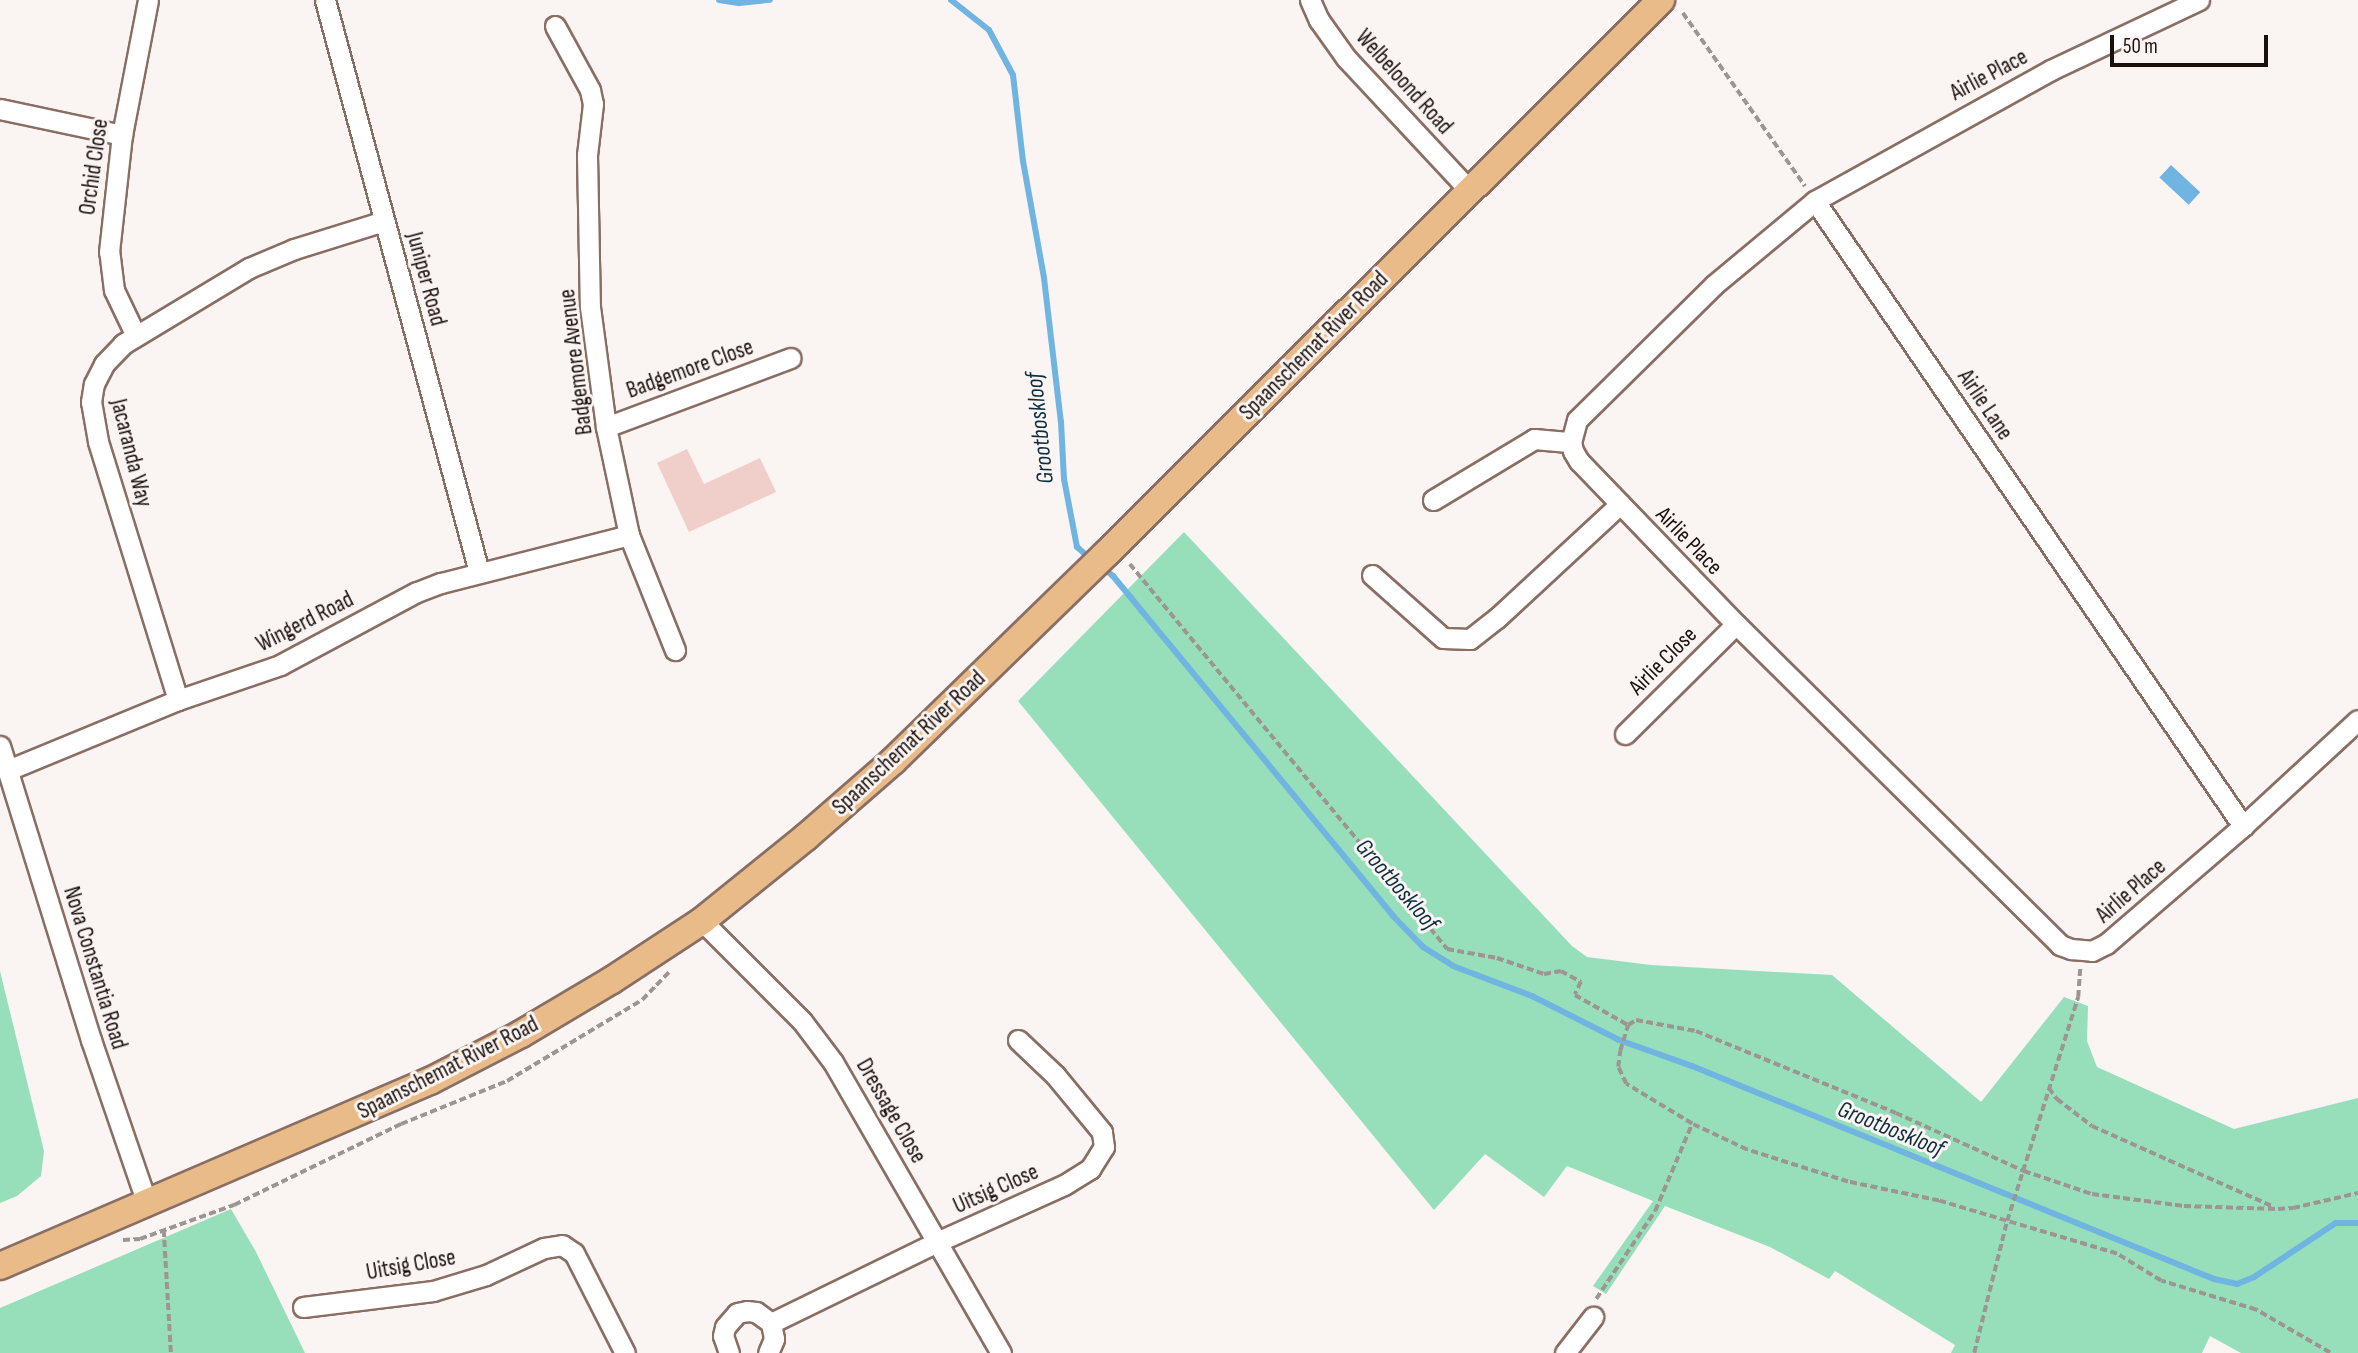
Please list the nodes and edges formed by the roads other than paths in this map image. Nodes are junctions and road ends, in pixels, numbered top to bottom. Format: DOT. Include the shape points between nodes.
graph roads {
  1 [pos="148,0"];
  2 [pos="325,0"];
  3 [pos="1310,0"];
  4 [pos="2199,0"];
  5 [pos="1672,7"];
  6 [pos="555,26"];
  7 [pos="0,109"];
  8 [pos="122,135"];
  9 [pos="1470,191"];
  10 [pos="1815,201"];
  11 [pos="384,221"];
  12 [pos="136,336"];
  13 [pos="791,358"];
  14 [pos="606,427"];
  15 [pos="1572,442"];
  16 [pos="1433,500"];
  17 [pos="1620,504"];
  18 [pos="629,535"];
  19 [pos="479,572"];
  20 [pos="1373,575"];
  21 [pos="1736,624"];
  22 [pos="676,650"];
  23 [pos="178,700"];
  24 [pos="2358,720"];
  25 [pos="1625,734"];
  26 [pos="0,746"];
  27 [pos="8,769"];
  28 [pos="2243,826"];
  29 [pos="702,921"];
  30 [pos="1017,1040"];
  31 [pos="147,1204"];
  32 [pos="937,1242"];
  33 [pos="0,1266"];
  34 [pos="303,1307"];
  35 [pos="1593,1317"];
  36 [pos="771,1324"];
  37 [pos="625,1353"];
  38 [pos="729,1353"];
  39 [pos="768,1353"];
  40 [pos="1002,1353"];
  41 [pos="1566,1353"];
  1 -- 8 [label="street, Orchid Close"];
  2 -- 11 [label="street, Juniper Road"];
  3 -- 9 [label="street, Welbeloond Road" via="1346,58"];
  4 -- 10 [label="street, Airlie Place" via="2051,70"];
  5 -- 9 [label="main road, Spaanschemat River Road"];
  6 -- 14 [label="street, Badgemore Avenue" via="593,104 587,155 590,307"];
  7 -- 8 [label="street"];
  8 -- 12 [label="street, Orchid Close" via="110,272 118,304"];
  9 -- 29 [label="main road, Spaanschemat River Road" via="1116,556 1086,573 893,761"];
  10 -- 15 [label="street, Airlie Place" via="1714,285 1627,370 1577,420"];
  10 -- 28 [label="street, Airlie Lane"];
  11 -- 12 [label="street, Jacaranda Way" via="270,259"];
  11 -- 19 [label="street, Juniper Road"];
  12 -- 23 [label="street, Jacaranda Way" via="117,350 99,374 91,392 92,413"];
  13 -- 14 [label="street, Badgemore Close"];
  14 -- 18 [label="street, Badgemore Avenue"];
  15 -- 16 [label="street" via="1534,439"];
  15 -- 17 [label="street, Airlie Place" via="1579,461"];
  17 -- 20 [label="street" via="1470,639 1443,638"];
  17 -- 21 [label="street, Airlie Place"];
  18 -- 19 [label="street, Wingerd Road"];
  18 -- 22 [label="street, Badgemore Avenue"];
  19 -- 23 [label="street, Wingerd Road" via="417,592 280,665"];
  21 -- 25 [label="street, Airlie Close"];
  21 -- 28 [label="street, Airlie Place" via="2060,945 2081,952 2106,944"];
  23 -- 27 [label="street, Wingerd Road"];
  24 -- 28 [label="street, Airlie Place"];
  26 -- 27 [label="street, Nova Constantia Road"];
  27 -- 31 [label="street, Nova Constantia Road"];
  29 -- 31 [label="main road, Spaanschemat River Road" via="521,1034 441,1075"];
  29 -- 32 [label="street, Dressage Close" via="817,1039 850,1087"];
  30 -- 32 [label="street, Uitsig Close" via="1098,1126 1104,1147 1090,1168 1063,1185"];
  31 -- 33 [label="main road, Spaanschemat River Road"];
  32 -- 36 [label="street, Uitsig Close"];
  32 -- 40 [label="street, Dressage Close"];
  34 -- 37 [label="street, Uitsig Close" via="444,1288 562,1245 574,1253"];
  35 -- 41 [label="street"];
  36 -- 38 [label="street" via="756,1312 737,1313 723,1336"];
  36 -- 39 [label="street" via="774,1339"];
}
